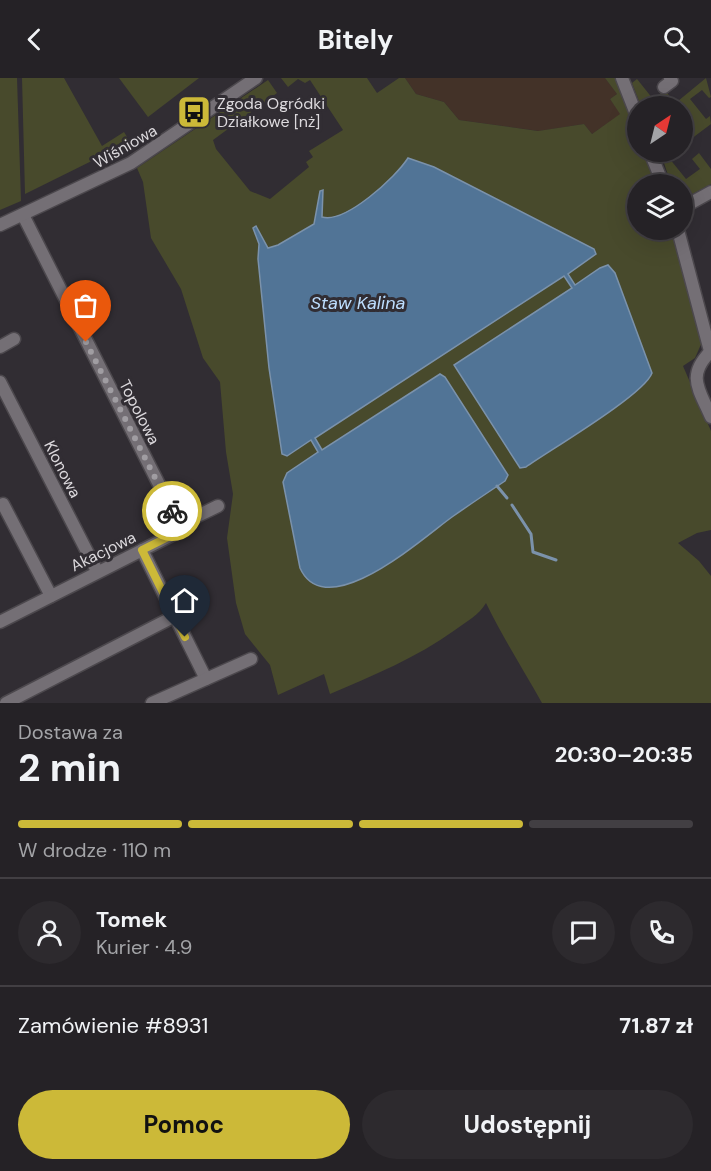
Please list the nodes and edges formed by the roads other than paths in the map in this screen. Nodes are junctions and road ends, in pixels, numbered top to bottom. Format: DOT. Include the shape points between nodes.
graph roads {
  1 [pos="256,78"];
  2 [pos="622,78"];
  3 [pos="629,96"];
  4 [pos="711,192"];
  5 [pos="693,202"];
  6 [pos="23,214"];
  7 [pos="0,225"];
  8 [pos="681,240"];
  9 [pos="14,339"];
  10 [pos="0,347"];
  11 [pos="711,351"];
  12 [pos="0,382"];
  13 [pos="711,417"];
  14 [pos="3,504"];
  15 [pos="218,506"];
  16 [pos="181,528"];
  17 [pos="142,550"];
  18 [pos="97,571"];
  19 [pos="51,596"];
  20 [pos="175,616"];
  21 [pos="0,622"];
  22 [pos="251,659"];
  23 [pos="206,679"];
  24 [pos="6,703"];
  25 [pos="152,703"];
  1 -- 6 [label="street, Wiśniowa" via="131,163"];
  2 -- 3 [label="street"];
  4 -- 5 [label="street"];
  6 -- 7 [label="street, Wiśniowa"];
  6 -- 16 [label="street, Topolowa"];
  8 -- 11 [label="street"];
  9 -- 10 [label="street"];
  11 -- 13 [label="street" via="696,368 695,378"];
  12 -- 18 [label="street, Klonowa"];
  14 -- 19 [label="street"];
  15 -- 16 [label="street, Akacjowa"];
  16 -- 17 [label="street, Akacjowa"];
  17 -- 18 [label="street, Akacjowa"];
  17 -- 20 [label="street"];
  18 -- 19 [label="street, Akacjowa"];
  19 -- 21 [label="street, Akacjowa"];
  20 -- 23 [label="street"];
  20 -- 24 [label="street"];
  22 -- 23 [label="street"];
  23 -- 25 [label="street"];
}
